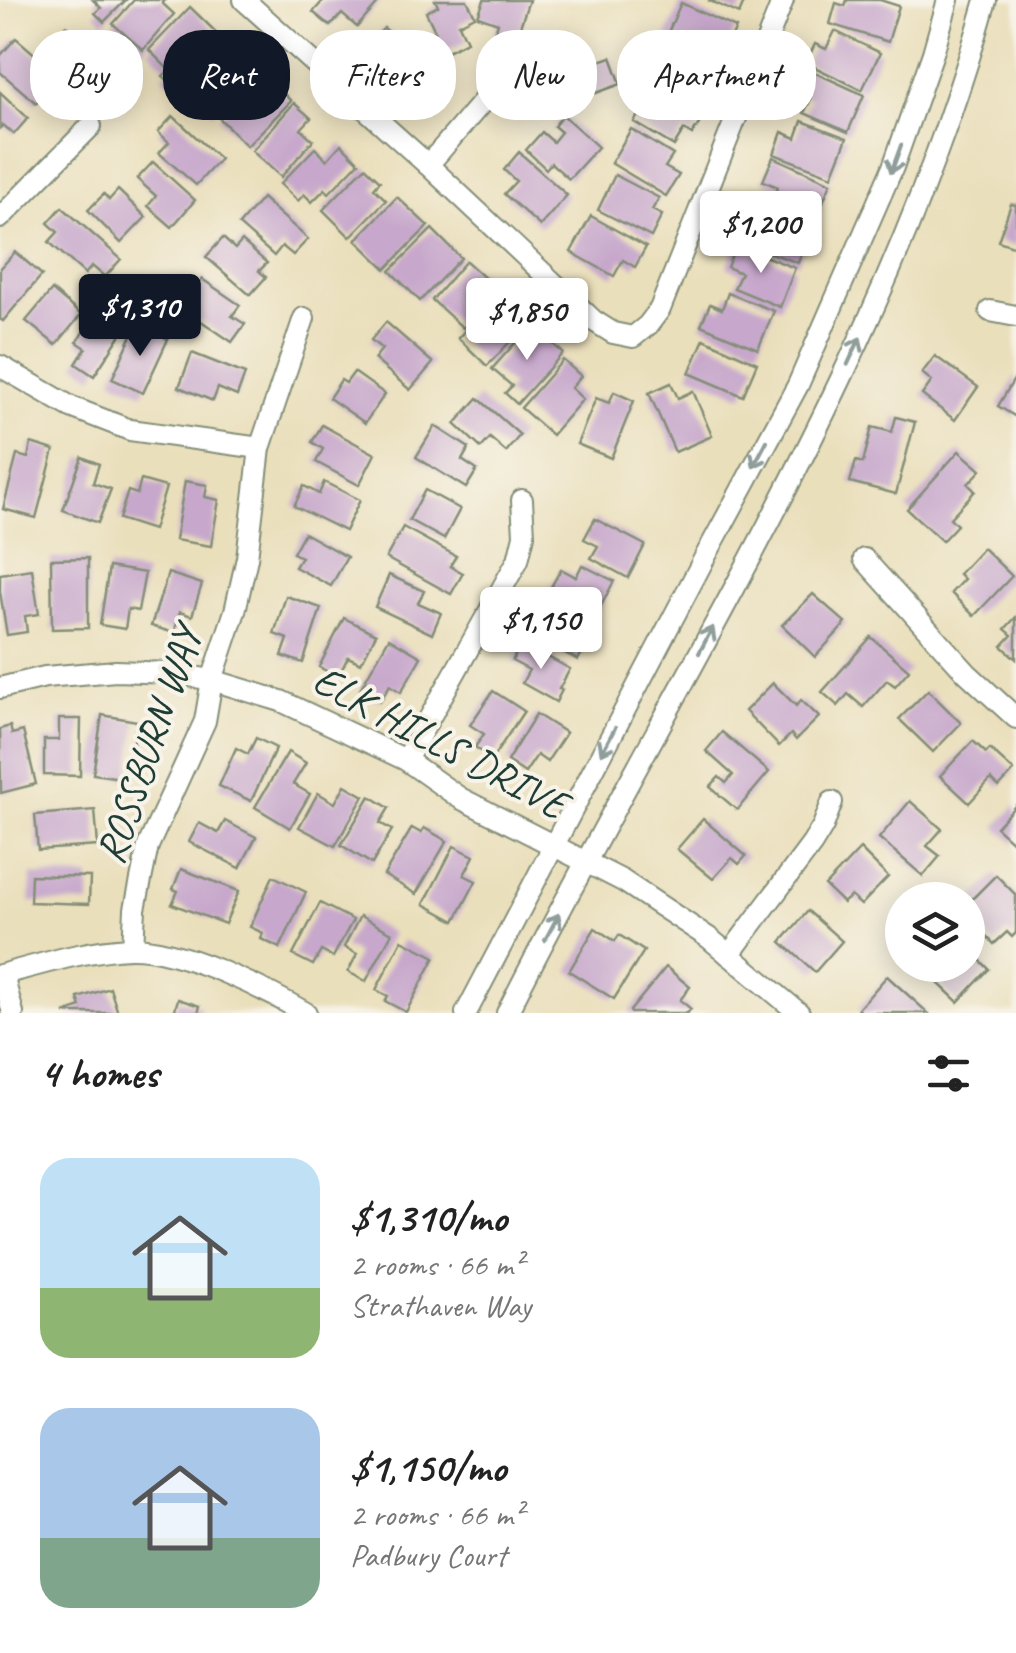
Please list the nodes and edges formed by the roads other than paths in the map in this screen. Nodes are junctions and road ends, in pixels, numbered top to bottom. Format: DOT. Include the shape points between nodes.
graph roads {
  1 [pos="244,0"];
  2 [pos="782,0"];
  3 [pos="948,0"];
  4 [pos="986,0"];
  5 [pos="476,109"];
  6 [pos="91,126"];
  7 [pos="428,165"];
  8 [pos="0,218"];
  9 [pos="990,311"];
  10 [pos="1016,316"];
  11 [pos="304,318"];
  12 [pos="0,366"];
  13 [pos="260,448"];
  14 [pos="522,500"];
  15 [pos="864,560"];
  16 [pos="212,680"];
  17 [pos="0,688"];
  18 [pos="1016,718"];
  19 [pos="406,760"];
  20 [pos="832,802"];
  21 [pos="554,844"];
  22 [pos="588,861"];
  23 [pos="133,948"];
  24 [pos="730,955"];
  25 [pos="1,975"];
  26 [pos="13,1013"];
  27 [pos="306,1013"];
  28 [pos="466,1013"];
  29 [pos="506,1013"];
  30 [pos="798,1013"];
  1 -- 7 [label="street"];
  2 -- 7 [label="street" via="660,309 633,336 594,321"];
  3 -- 21 [label="street, one-way" via="893,168 798,384"];
  22 -- 4 [label="street, one-way" via="769,522 892,268"];
  5 -- 7 [label="street"];
  6 -- 8 [label="street"];
  9 -- 10 [label="street"];
  11 -- 13 [label="street, ROSSBURN WAY"];
  12 -- 13 [label="street" via="71,408 130,430"];
  13 -- 16 [label="street, ROSSBURN WAY" via="247,558"];
  14 -- 19 [label="street" via="518,560"];
  15 -- 18 [label="street"];
  16 -- 17 [label="street, ELK HILLS DRIVE" via="116,671"];
  16 -- 19 [label="street, ELK HILLS DRIVE" via="281,700"];
  16 -- 23 [label="street, ROSSBURN WAY" via="204,721 148,846"];
  19 -- 21 [label="street, ELK HILLS DRIVE" via="460,798"];
  20 -- 24 [label="street" via="812,844"];
  21 -- 22 [label="street, ELK HILLS DRIVE"];
  21 -- 28 [label="street"];
  22 -- 24 [label="street, ELK HILLS DRIVE"];
  29 -- 22 [label="street, one-way"];
  23 -- 25 [label="street"];
  23 -- 27 [label="street" via="213,968"];
  24 -- 30 [label="street, ELK HILLS DRIVE"];
  25 -- 26 [label="street"];
}
